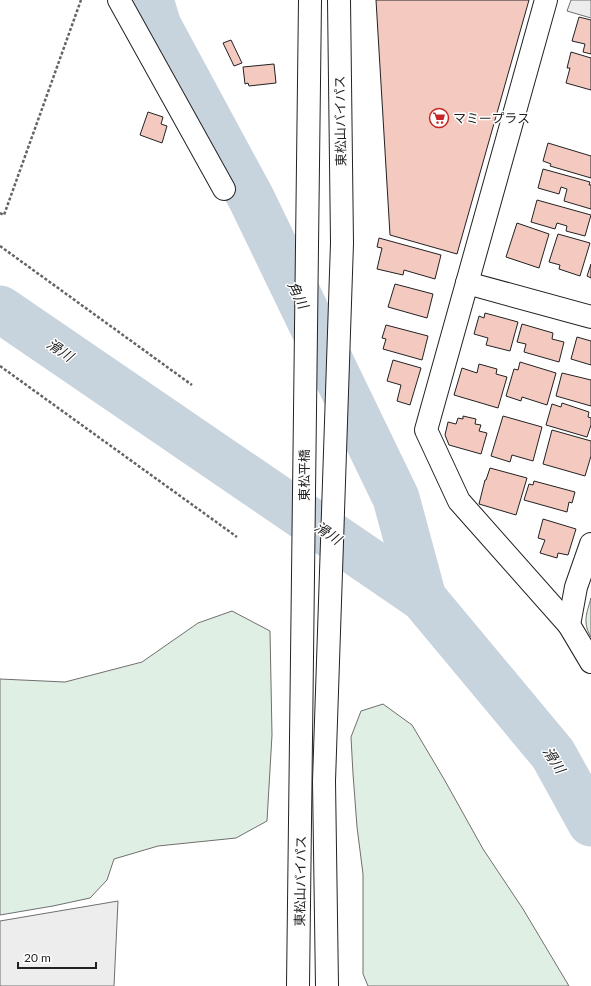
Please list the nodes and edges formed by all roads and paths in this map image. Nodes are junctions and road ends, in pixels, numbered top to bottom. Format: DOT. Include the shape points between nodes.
graph roads {
  1 [pos="81,0"];
  2 [pos="119,0"];
  3 [pos="310,0"];
  4 [pos="339,0"];
  5 [pos="546,0"];
  6 [pos="224,188"];
  7 [pos="0,213"];
  8 [pos="0,246"];
  9 [pos="467,283"];
  10 [pos="591,317"];
  11 [pos="0,366"];
  12 [pos="192,385"];
  13 [pos="237,537"];
  14 [pos="591,544"];
  15 [pos="569,625"];
  16 [pos="591,662"];
  17 [pos="302,776"];
  18 [pos="298,986"];
  19 [pos="327,986"];
  1 -- 7 [label="path" via="4,215"];
  2 -- 6 [label="main road"];
  3 -- 17 [label="main road, 東松平橋"];
  4 -- 19 [label="main road, 東松山バイパス" via="342,243 324,781"];
  5 -- 9 [label="main road"];
  8 -- 12 [label="path"];
  9 -- 10 [label="main road"];
  9 -- 15 [label="main road" via="426,430 459,501"];
  11 -- 13 [label="path"];
  14 -- 15 [label="main road" via="576,587"];
  15 -- 16 [label="main road"];
  17 -- 18 [label="main road, 東松山バイパス"];
}
